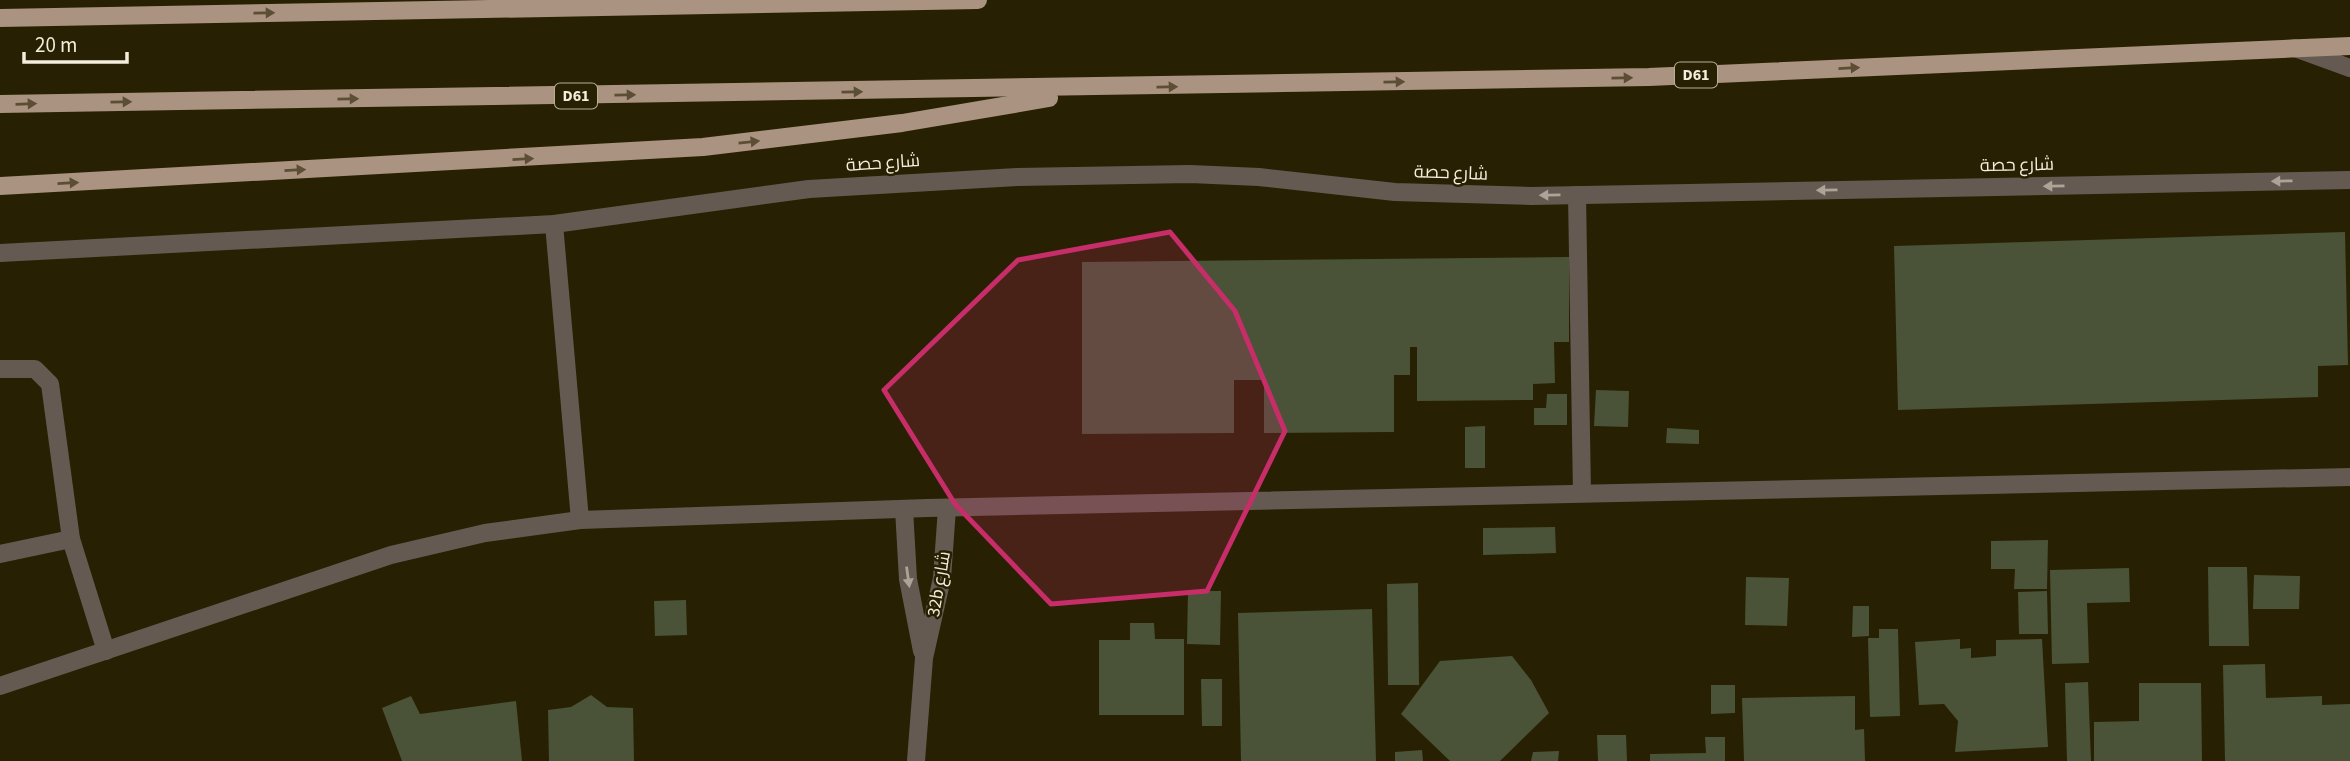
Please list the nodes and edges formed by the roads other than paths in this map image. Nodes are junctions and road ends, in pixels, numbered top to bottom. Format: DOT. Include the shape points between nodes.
graph roads {
  1 [pos="978,0"];
  2 [pos="0,18"];
  3 [pos="2292,46"];
  4 [pos="2350,46"];
  5 [pos="2350,68"];
  6 [pos="1099,89"];
  7 [pos="0,104"];
  8 [pos="2350,180"];
  9 [pos="0,186"];
  10 [pos="1577,195"];
  11 [pos="554,224"];
  12 [pos="0,253"];
  13 [pos="0,369"];
  14 [pos="2350,477"];
  15 [pos="1582,493"];
  16 [pos="947,508"];
  17 [pos="904,509"];
  18 [pos="580,520"];
  19 [pos="71,540"];
  20 [pos="0,554"];
  21 [pos="106,651"];
  22 [pos="924,658"];
  23 [pos="0,686"];
  24 [pos="916,761"];
  2 -- 1 [label="main road, one-way"];
  3 -- 4 [label="main road, D61"];
  3 -- 5 [label="street"];
  6 -- 3 [label="main road, D61, one-way" via="1649,77"];
  7 -- 6 [label="main road, D61, one-way"];
  9 -- 6 [label="main road, one-way" via="703,147 902,122"];
  8 -- 10 [label="street, شارع حصة, one-way"];
  10 -- 11 [label="street, شارع حصة, one-way" via="1395,192 1190,174 1017,177 809,189"];
  10 -- 15 [label="street"];
  11 -- 12 [label="street, شارع حصة"];
  11 -- 18 [label="street"];
  13 -- 19 [label="street" via="35,369 50,384"];
  14 -- 15 [label="street"];
  15 -- 16 [label="street"];
  16 -- 17 [label="street"];
  16 -- 22 [label="street, 32b شارع" via="942,578"];
  17 -- 18 [label="street"];
  17 -- 22 [label="street, 32b شارع, one-way" via="908,579"];
  18 -- 21 [label="street" via="485,533 391,555"];
  19 -- 20 [label="street"];
  19 -- 21 [label="street"];
  21 -- 23 [label="street"];
  22 -- 24 [label="street, 32b شارع"];
}
